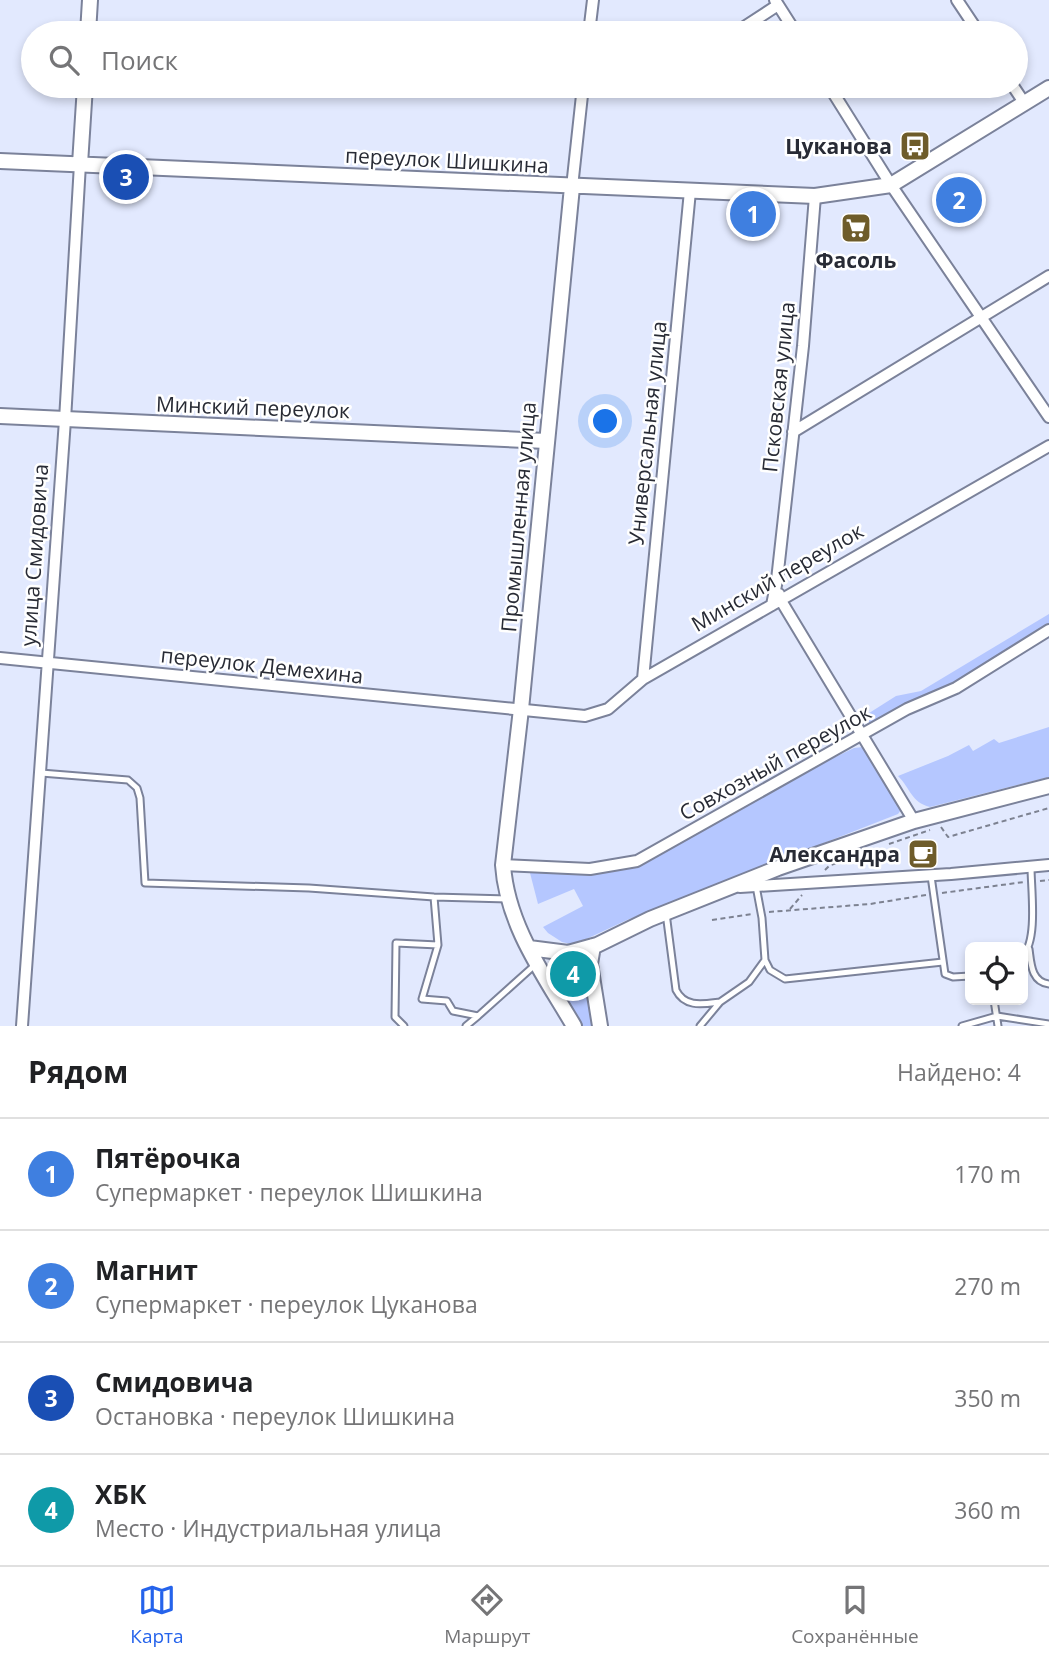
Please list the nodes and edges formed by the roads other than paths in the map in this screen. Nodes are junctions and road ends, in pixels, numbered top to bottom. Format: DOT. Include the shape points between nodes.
graph roads {
  1 [pos="90,0"];
  2 [pos="593,0"];
  3 [pos="957,0"];
  4 [pos="777,2"];
  5 [pos="89,21"];
  6 [pos="590,21"];
  7 [pos="751,21"];
  8 [pos="789,21"];
  9 [pos="971,21"];
  10 [pos="1049,88"];
  11 [pos="84,98"];
  12 [pos="582,98"];
  13 [pos="837,98"];
  14 [pos="1021,98"];
  15 [pos="1025,104"];
  16 [pos="0,161"];
  17 [pos="80,164"];
  18 [pos="891,185"];
  19 [pos="572,187"];
  20 [pos="690,191"];
  21 [pos="816,197"];
  22 [pos="1049,276"];
  23 [pos="982,318"];
  24 [pos="0,416"];
  25 [pos="1049,417"];
  26 [pos="65,420"];
  27 [pos="793,432"];
  28 [pos="546,441"];
  29 [pos="1049,446"];
  30 [pos="776,602"];
  31 [pos="1049,630"];
  32 [pos="0,658"];
  33 [pos="48,663"];
  34 [pos="643,679"];
  35 [pos="521,709"];
  36 [pos="863,734"];
  37 [pos="41,773"];
  38 [pos="1049,786"];
  39 [pos="914,821"];
  40 [pos="503,864"];
  41 [pos="1049,865"];
  42 [pos="1031,867"];
  43 [pos="931,876"];
  44 [pos="756,886"];
  45 [pos="730,888"];
  46 [pos="434,897"];
  47 [pos="508,899"];
  48 [pos="666,913"];
  49 [pos="438,945"];
  50 [pos="593,946"];
  51 [pos="1029,946"];
  52 [pos="529,948"];
  53 [pos="765,960"];
  54 [pos="943,962"];
  55 [pos="537,963"];
  56 [pos="965,976"];
  57 [pos="1049,984"];
  58 [pos="720,1002"];
  59 [pos="995,1005"];
  60 [pos="478,1016"];
  61 [pos="997,1016"];
  62 [pos="1049,1024"];
  63 [pos="22,1026"];
  64 [pos="404,1026"];
  65 [pos="466,1026"];
  66 [pos="574,1026"];
  67 [pos="600,1026"];
  68 [pos="700,1026"];
  69 [pos="962,1026"];
  70 [pos="998,1026"];
  1 -- 5 [label="main road"];
  2 -- 6 [label="street"];
  3 -- 9 [label="street"];
  4 -- 7 [label="street"];
  4 -- 8 [label="street"];
  10 -- 15 [label="main road"];
  11 -- 17 [label="main road, улица Смидовича"];
  12 -- 19 [label="street, Промышленная улица"];
  13 -- 18 [label="street"];
  14 -- 15 [label="street"];
  15 -- 18 [label="main road"];
  16 -- 17 [label="main road, переулок Шишкина"];
  17 -- 19 [label="main road, переулок Шишкина"];
  17 -- 26 [label="street, улица Смидовича"];
  18 -- 21 [label="main road, переулок Шишкина"];
  18 -- 23 [label="street"];
  19 -- 20 [label="main road, переулок Шишкина"];
  19 -- 28 [label="main road, Промышленная улица"];
  20 -- 21 [label="main road, переулок Шишкина"];
  20 -- 34 [label="street, Универсальная улица"];
  21 -- 27 [label="street, Псковская улица"];
  22 -- 23 [label="street"];
  23 -- 25 [label="street"];
  23 -- 27 [label="street"];
  24 -- 26 [label="main road, Минский переулок"];
  26 -- 28 [label="main road, Минский переулок"];
  26 -- 33 [label="street, улица Смидовича"];
  27 -- 30 [label="street, Псковская улица"];
  28 -- 35 [label="main road, Промышленная улица"];
  29 -- 30 [label="street, Минский переулок"];
  30 -- 34 [label="street, Минский переулок"];
  30 -- 36 [label="street, Псковская улица"];
  31 -- 36 [label="street, Совхозный переулок" via="956,688"];
  32 -- 33 [label="street, переулок Демехина"];
  33 -- 35 [label="street, переулок Демехина"];
  33 -- 37 [label="street, улица Смидовича"];
  34 -- 35 [label="street, Минский переулок" via="608,709 585,716"];
  35 -- 40 [label="main road, Промышленная улица"];
  36 -- 39 [label="street, Псковская улица"];
  36 -- 40 [label="street, Совхозный переулок" via="637,862 590,869"];
  37 -- 46 [label="lane" via="128,780 137,788 145,883"];
  37 -- 63 [label="street, улица Смидовича"];
  38 -- 39 [label="main road"];
  39 -- 45 [label="main road"];
  40 -- 47 [label="main road, Промышленная улица"];
  41 -- 42 [label="street"];
  42 -- 43 [label="street"];
  42 -- 51 [label="lane"];
  43 -- 44 [label="street"];
  43 -- 54 [label="lane"];
  44 -- 45 [label="street"];
  44 -- 53 [label="lane"];
  45 -- 48 [label="main road"];
  46 -- 47 [label="lane"];
  46 -- 49 [label="lane"];
  47 -- 52 [label="main road, Промышленная улица"];
  48 -- 50 [label="main road"];
  48 -- 58 [label="lane" via="680,998 694,1004"];
  49 -- 60 [label="lane" via="422,999 447,1001 453,1011"];
  49 -- 64 [label="lane" via="396,943 395,1017"];
  50 -- 52 [label="main road" via="568,953"];
  50 -- 67 [label="main road" via="590,964"];
  51 -- 57 [label="lane" via="1036,978"];
  52 -- 55 [label="main road, Промышленная улица"];
  53 -- 54 [label="lane" via="770,970 785,979"];
  53 -- 58 [label="lane" via="749,982"];
  54 -- 56 [label="lane" via="945,974"];
  55 -- 60 [label="lane" via="540,960"];
  55 -- 66 [label="main road, Промышленная улица"];
  58 -- 68 [label="lane"];
  59 -- 61 [label="lane"];
  60 -- 65 [label="lane"];
  61 -- 62 [label="lane"];
  61 -- 69 [label="lane"];
  61 -- 70 [label="lane"];
}
